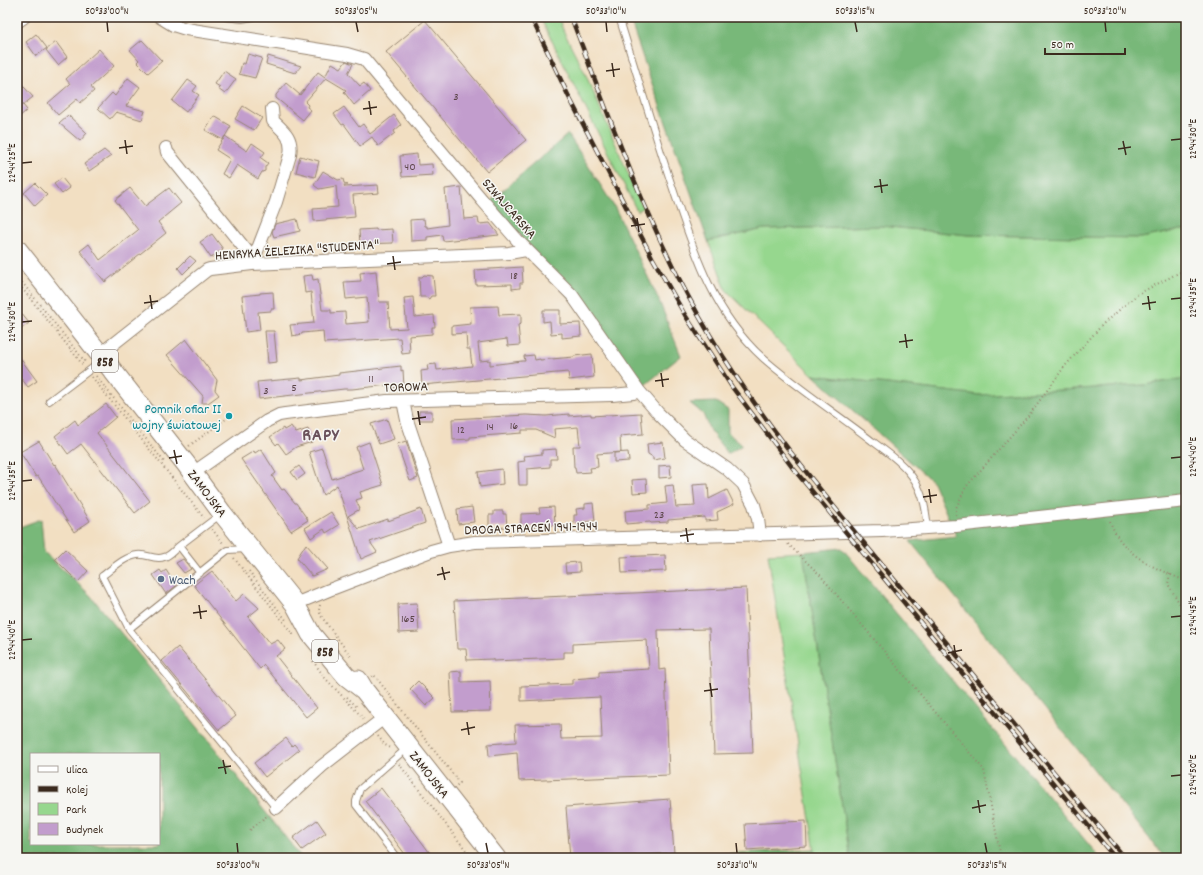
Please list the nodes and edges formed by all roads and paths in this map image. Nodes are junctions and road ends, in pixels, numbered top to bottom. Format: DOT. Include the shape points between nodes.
graph roads {
  1 [pos="160,17"];
  2 [pos="225,17"];
  3 [pos="253,17"];
  4 [pos="618,17"];
  5 [pos="272,109"];
  6 [pos="166,148"];
  7 [pos="17,249"];
  8 [pos="526,250"];
  9 [pos="253,262"];
  10 [pos="1186,269"];
  11 [pos="17,282"];
  12 [pos="102,357"];
  13 [pos="88,371"];
  14 [pos="638,391"];
  15 [pos="49,401"];
  16 [pos="404,401"];
  17 [pos="226,418"];
  18 [pos="185,448"];
  19 [pos="194,473"];
  20 [pos="1186,501"];
  21 [pos="1108,510"];
  22 [pos="215,518"];
  23 [pos="956,526"];
  24 [pos="928,528"];
  25 [pos="778,534"];
  26 [pos="760,535"];
  27 [pos="180,546"];
  28 [pos="449,546"];
  29 [pos="252,549"];
  30 [pos="228,550"];
  31 [pos="200,573"];
  32 [pos="1170,574"];
  33 [pos="1186,581"];
  34 [pos="295,604"];
  35 [pos="1186,614"];
  36 [pos="129,629"];
  37 [pos="297,639"];
  38 [pos="310,657"];
  39 [pos="378,722"];
  40 [pos="403,751"];
  41 [pos="276,808"];
  42 [pos="439,809"];
  43 [pos="250,830"];
  44 [pos="397,858"];
  45 [pos="476,858"];
  46 [pos="496,858"];
  47 [pos="1001,858"];
  1 -- 8 [label="street, SZWAJCARSKA" via="186,29 347,54 364,59"];
  2 -- 3 [label="lane"];
  4 -- 24 [label="lane" via="693,249 707,282 722,307 736,329 762,357 902,465 914,479 921,493"];
  5 -- 9 [label="street" via="273,120 285,132 291,148 276,202"];
  6 -- 9 [label="street"];
  7 -- 12 [label="main road, ZAMOJSKA / 858"];
  8 -- 9 [label="street, HENRYKA ŻELEZIKA \"STUDENTA\"" via="509,253"];
  8 -- 14 [label="street, SZWAJCARSKA" via="572,295"];
  9 -- 12 [label="street, HENRYKA ŻELEZIKA \"STUDENTA\"" via="207,270 108,348"];
  10 -- 23 [label="path" via="1138,294 1104,323 1065,366 1029,415 966,487 956,508"];
  11 -- 13 [label="path"];
  12 -- 13 [label="lane"];
  12 -- 19 [label="main road, ZAMOJSKA / 858"];
  13 -- 15 [label="lane"];
  13 -- 22 [label="path"];
  14 -- 16 [label="street, TOROWA" via="633,394 612,395"];
  14 -- 26 [label="street, SZWAJCARSKA" via="681,437 727,469 743,484 754,505"];
  16 -- 19 [label="street, TOROWA" via="279,415"];
  16 -- 28 [label="street" via="407,420"];
  17 -- 18 [label="path"];
  19 -- 22 [label="main road, ZAMOJSKA / 858"];
  20 -- 21 [label="street, DROGA STRACEŃ 1941-1944"];
  21 -- 23 [label="street, DROGA STRACEŃ 1941-1944"];
  21 -- 32 [label="path" via="1114,532 1125,546 1141,560"];
  22 -- 27 [label="lane"];
  22 -- 29 [label="main road, ZAMOJSKA / 858"];
  22 -- 30 [label="path"];
  23 -- 24 [label="street, DROGA STRACEŃ 1941-1944"];
  24 -- 25 [label="street, DROGA STRACEŃ 1941-1944"];
  25 -- 26 [label="street, DROGA STRACEŃ 1941-1944"];
  25 -- 47 [label="path" via="820,575 984,770"];
  26 -- 28 [label="street, DROGA STRACEŃ 1941-1944" via="475,542"];
  27 -- 31 [label="lane"];
  27 -- 36 [label="lane" via="165,557 136,555 102,576"];
  28 -- 34 [label="street, DROGA STRACEŃ 1941-1944"];
  29 -- 30 [label="lane"];
  29 -- 34 [label="main road, ZAMOJSKA / 858"];
  30 -- 31 [label="lane"];
  30 -- 37 [label="path"];
  31 -- 36 [label="lane"];
  32 -- 33 [label="path"];
  32 -- 35 [label="path" via="1168,584"];
  34 -- 39 [label="main road, ZAMOJSKA / 858" via="321,627 350,667 364,690"];
  36 -- 41 [label="lane"];
  38 -- 39 [label="path" via="324,678"];
  39 -- 40 [label="main road, ZAMOJSKA / 858"];
  39 -- 40 [label="path" via="385,746"];
  39 -- 41 [label="street" via="322,766"];
  40 -- 44 [label="lane" via="360,789 356,801 356,805"];
  40 -- 46 [label="main road, ZAMOJSKA / 858"];
  41 -- 43 [label="path"];
  42 -- 45 [label="path"];
}
